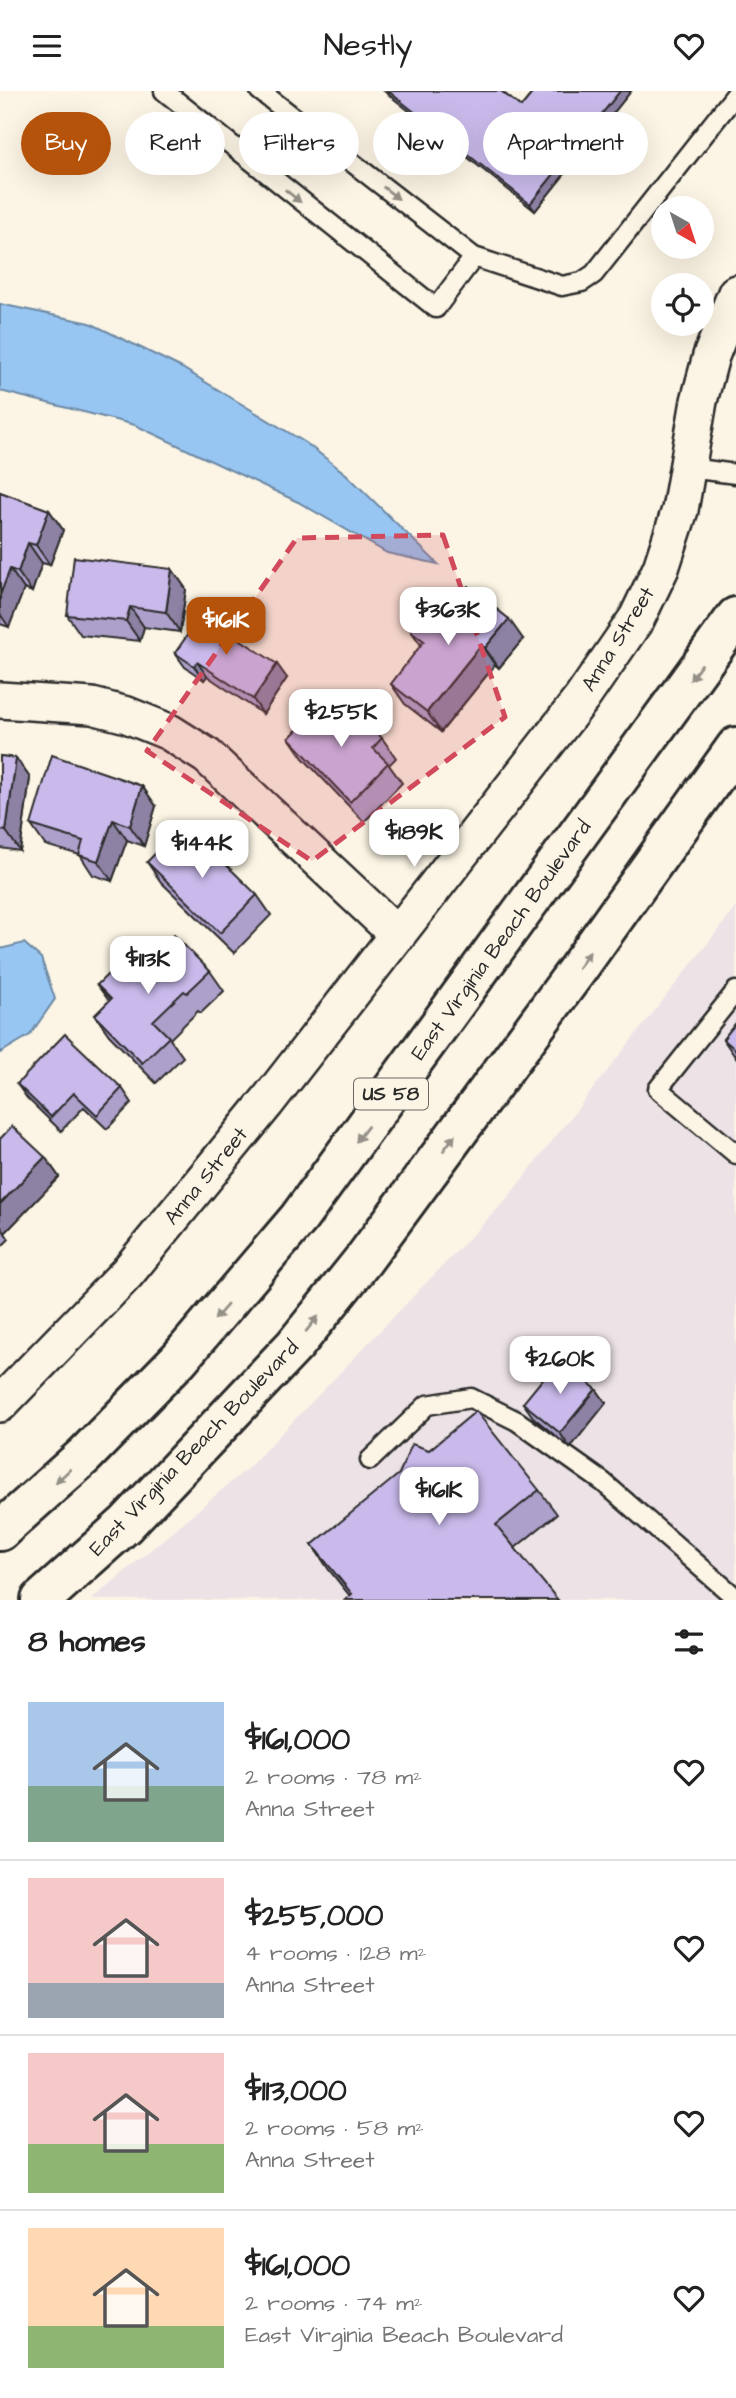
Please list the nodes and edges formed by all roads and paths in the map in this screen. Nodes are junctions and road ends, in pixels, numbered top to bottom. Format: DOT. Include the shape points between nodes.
graph roads {
  1 [pos="164,91"];
  2 [pos="260,91"];
  3 [pos="736,94"];
  4 [pos="474,257"];
  5 [pos="736,293"];
  6 [pos="689,467"];
  7 [pos="736,474"];
  8 [pos="736,617"];
  9 [pos="0,700"];
  10 [pos="736,747"];
  11 [pos="398,935"];
  12 [pos="736,991"];
  13 [pos="736,1154"];
  14 [pos="0,1403"];
  15 [pos="370,1460"];
  16 [pos="0,1531"];
  17 [pos="736,1598"];
  18 [pos="41,1600"];
  1 -- 4 [label="lane, one-way" via="436,308"];
  2 -- 4 [label="lane, one-way"];
  3 -- 4 [label="lane" via="594,274 582,282 562,286"];
  5 -- 6 [label="street, Anna Street" via="711,356"];
  6 -- 7 [label="lane"];
  6 -- 11 [label="street, Anna Street" via="661,568 637,618 582,698"];
  8 -- 16 [label="main road, East Virginia Beach Boulevard / US 58, one-way" via="299,1218 179,1359 85,1455"];
  9 -- 11 [label="street" via="92,706 169,732 207,756"];
  18 -- 10 [label="main road, East Virginia Beach Boulevard, one-way" via="126,1524 295,1345 364,1259"];
  11 -- 14 [label="street, Anna Street" via="127,1273"];
  12 -- 13 [label="lane" via="658,1089"];
  15 -- 17 [label="lane" via="427,1405 471,1398 517,1421 603,1482"];
}
